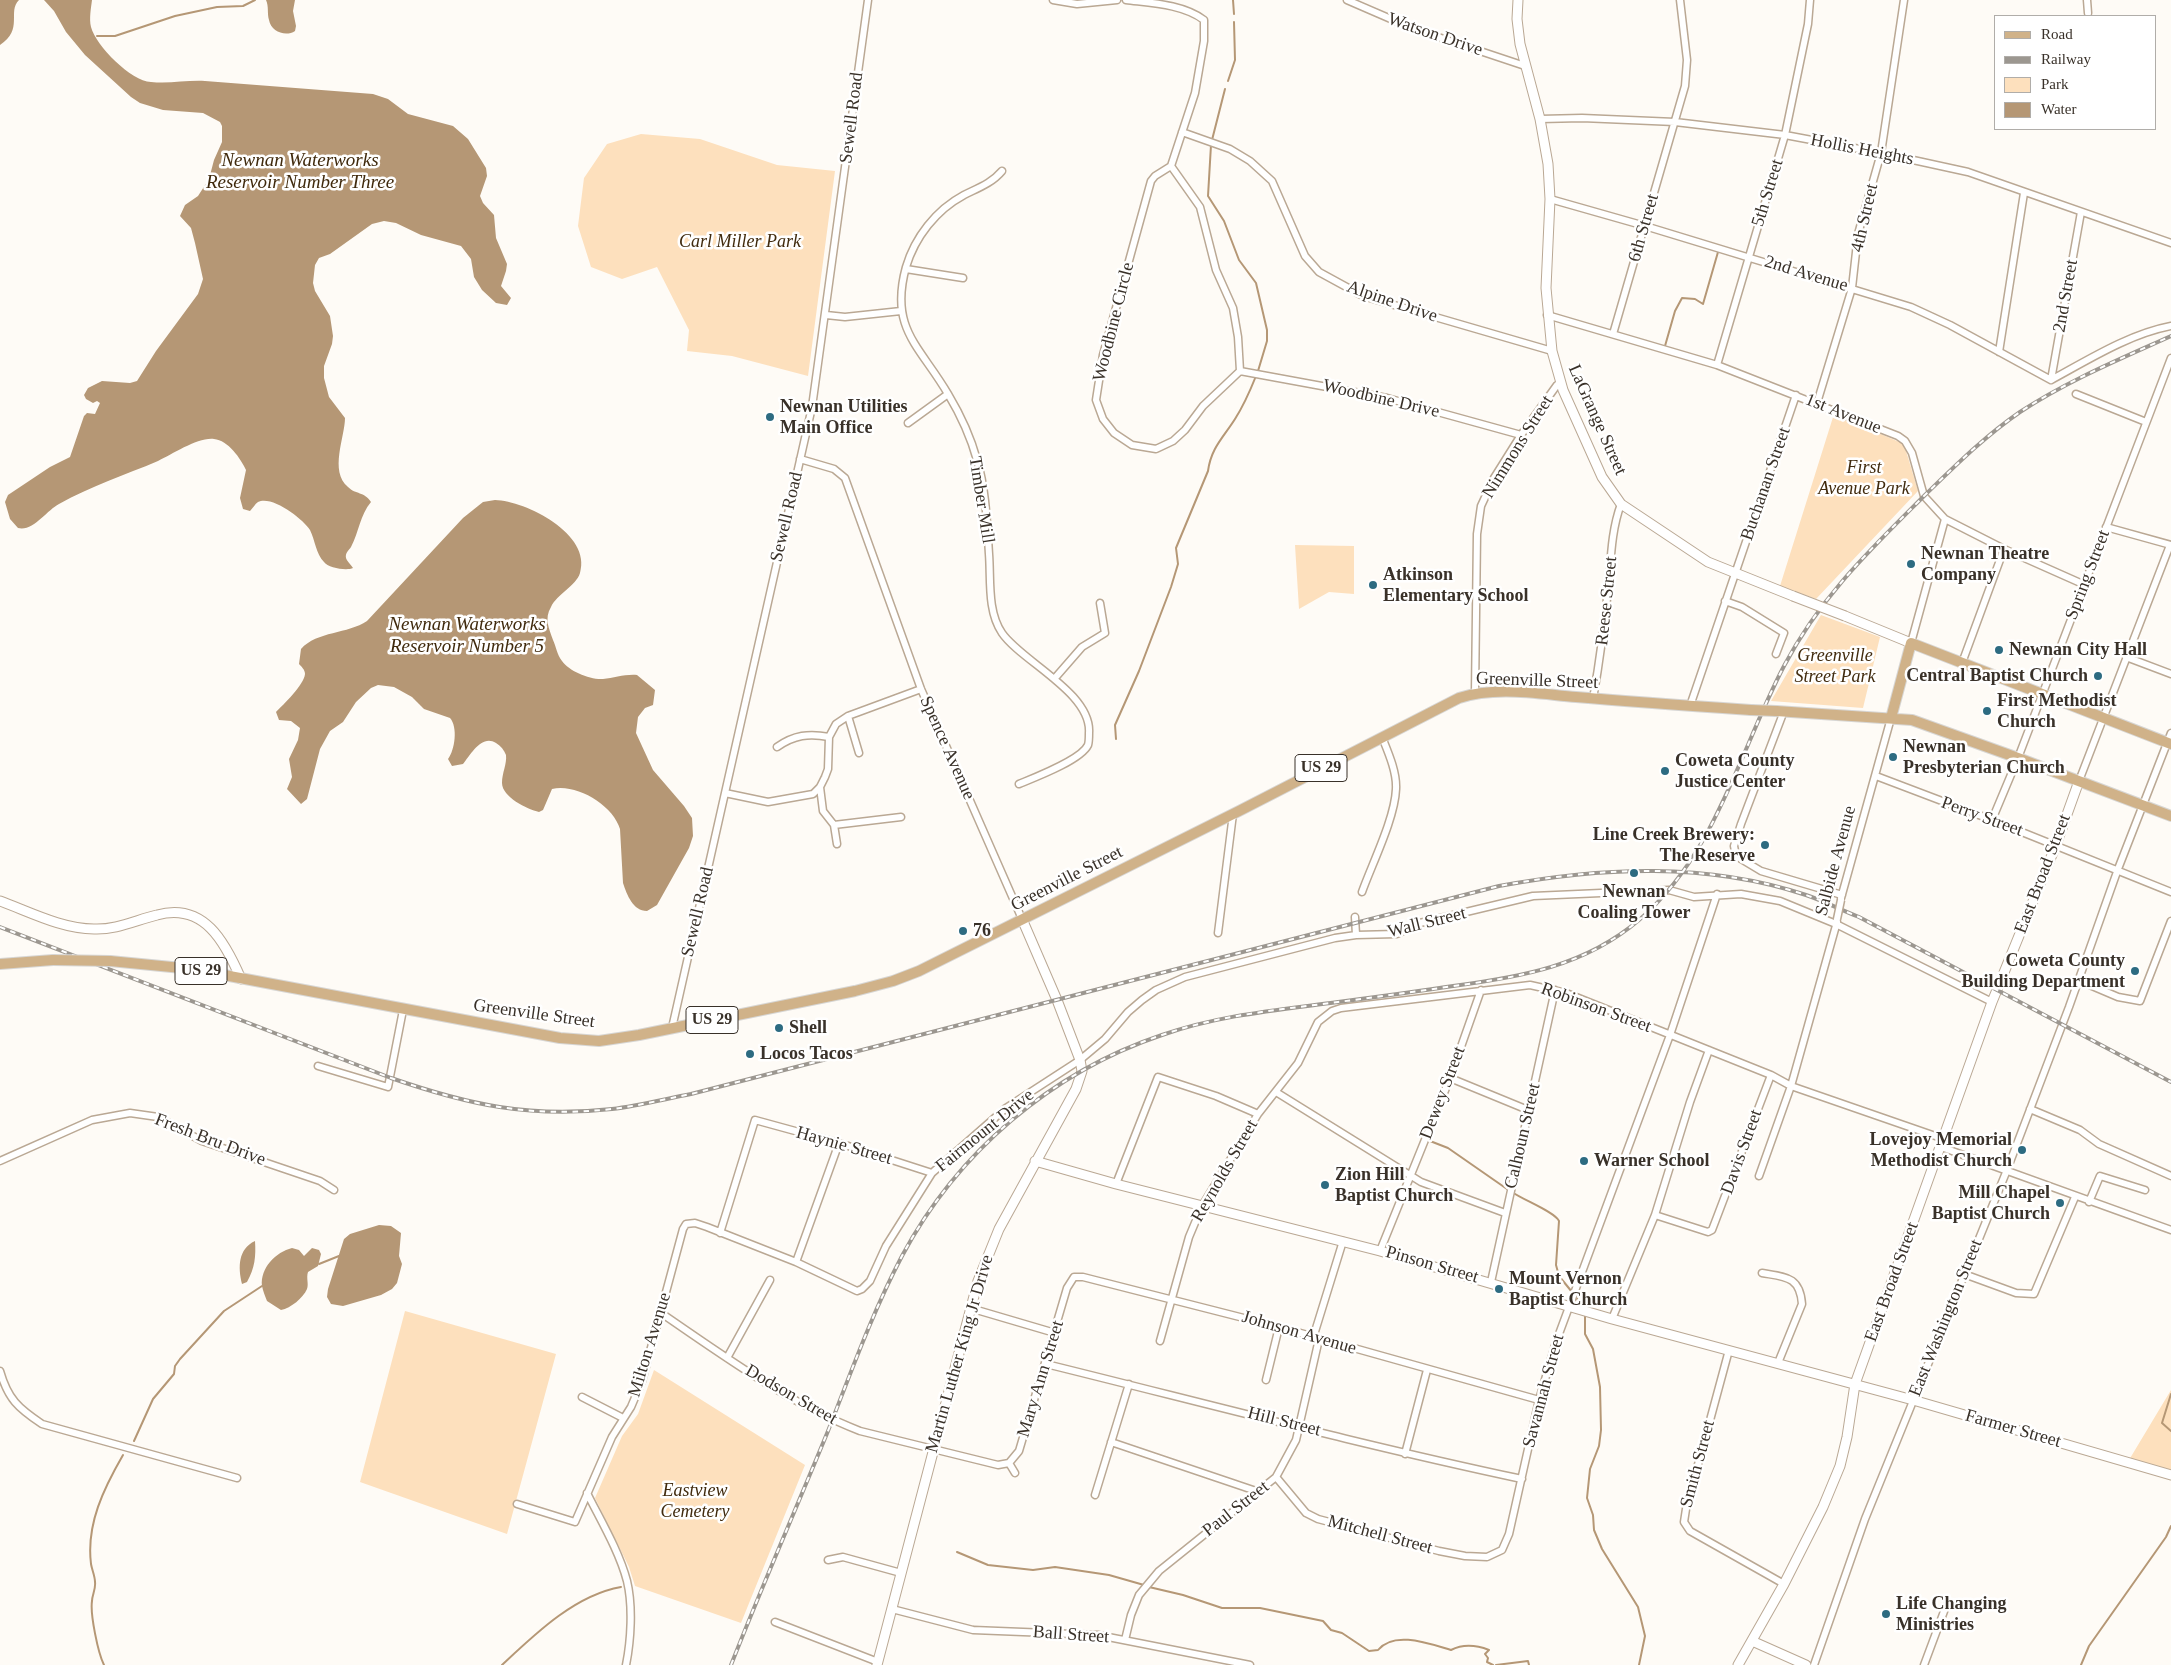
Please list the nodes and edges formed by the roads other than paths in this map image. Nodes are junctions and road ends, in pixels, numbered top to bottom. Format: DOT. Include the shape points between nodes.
graph roads {
  1 [pos="868,0"];
  2 [pos="1053,0"];
  3 [pos="1117,0"];
  4 [pos="1126,0"];
  5 [pos="1347,0"];
  6 [pos="1518,0"];
  7 [pos="1680,0"];
  8 [pos="1810,0"];
  9 [pos="1904,0"];
  10 [pos="2087,0"];
  11 [pos="2088,13"];
  12 [pos="1526,66"];
  13 [pos="1540,119"];
  14 [pos="1675,122"];
  15 [pos="1182,132"];
  16 [pos="1786,135"];
  17 [pos="1881,153"];
  18 [pos="1171,166"];
  19 [pos="1002,171"];
  20 [pos="2024,193"];
  21 [pos="1550,199"];
  22 [pos="2081,212"];
  23 [pos="1646,226"];
  24 [pos="2171,243"];
  25 [pos="1749,257"];
  26 [pos="906,269"];
  27 [pos="963,278"];
  28 [pos="1852,288"];
  29 [pos="901,311"];
  30 [pos="826,315"];
  31 [pos="1548,315"];
  32 [pos="2171,326"];
  33 [pos="1613,334"];
  34 [pos="1552,351"];
  35 [pos="1999,352"];
  36 [pos="2171,358"];
  37 [pos="1717,365"];
  38 [pos="1240,372"];
  39 [pos="2051,380"];
  40 [pos="1561,384"];
  41 [pos="948,394"];
  42 [pos="2076,394"];
  43 [pos="1796,395"];
  44 [pos="1817,403"];
  45 [pos="2146,422"];
  46 [pos="908,423"];
  47 [pos="1521,435"];
  48 [pos="800,459"];
  49 [pos="1620,504"];
  50 [pos="1945,519"];
  51 [pos="2106,526"];
  52 [pos="2170,545"];
  53 [pos="2004,549"];
  54 [pos="1735,573"];
  55 [pos="2085,585"];
  56 [pos="1725,601"];
  57 [pos="1100,603"];
  58 [pos="1911,643"];
  59 [pos="1776,654"];
  60 [pos="2126,657"];
  61 [pos="1962,663"];
  62 [pos="2171,674"];
  63 [pos="1055,678"];
  64 [pos="921,689"];
  65 [pos="1475,693"];
  66 [pos="2041,694"];
  67 [pos="1593,698"];
  68 [pos="1690,706"];
  69 [pos="1780,711"];
  70 [pos="1892,713"];
  71 [pos="848,716"];
  72 [pos="2103,719"];
  73 [pos="829,737"];
  74 [pos="1382,737"];
  75 [pos="2170,740"];
  76 [pos="777,747"];
  77 [pos="859,753"];
  78 [pos="2018,758"];
  79 [pos="1876,776"];
  80 [pos="2078,781"];
  81 [pos="1019,784"];
  82 [pos="820,787"];
  83 [pos="725,793"];
  84 [pos="2144,804"];
  85 [pos="1233,814"];
  86 [pos="2171,816"];
  87 [pos="900,818"];
  88 [pos="1992,820"];
  89 [pos="834,825"];
  90 [pos="838,844"];
  91 [pos="2056,845"];
  92 [pos="2118,870"];
  93 [pos="1362,892"];
  94 [pos="2171,892"];
  95 [pos="1716,894"];
  96 [pos="1841,897"];
  97 [pos="0,901"];
  98 [pos="1355,916"];
  99 [pos="1022,919"];
  100 [pos="2171,921"];
  101 [pos="1837,922"];
  102 [pos="1218,933"];
  103 [pos="1356,935"];
  104 [pos="0,964"];
  105 [pos="241,978"];
  106 [pos="2078,980"];
  107 [pos="1481,990"];
  108 [pos="1555,990"];
  109 [pos="1992,1002"];
  110 [pos="402,1010"];
  111 [pos="672,1028"];
  112 [pos="1670,1035"];
  113 [pos="1709,1050"];
  114 [pos="1080,1060"];
  115 [pos="318,1066"];
  116 [pos="1771,1075"];
  117 [pos="1450,1078"];
  118 [pos="1791,1086"];
  119 [pos="1276,1092"];
  120 [pos="2030,1109"];
  121 [pos="1528,1110"];
  122 [pos="1258,1114"];
  123 [pos="839,1143"];
  124 [pos="1942,1143"];
  125 [pos="0,1161"];
  126 [pos="1035,1161"];
  127 [pos="2007,1170"];
  128 [pos="932,1173"];
  129 [pos="1411,1175"];
  130 [pos="1759,1176"];
  131 [pos="2171,1176"];
  132 [pos="1116,1184"];
  133 [pos="334,1190"];
  134 [pos="2145,1190"];
  135 [pos="2075,1197"];
  136 [pos="2089,1202"];
  137 [pos="1202,1206"];
  138 [pos="1505,1213"];
  139 [pos="1656,1215"];
  140 [pos="2171,1230"];
  141 [pos="720,1233"];
  142 [pos="1343,1241"];
  143 [pos="1380,1251"];
  144 [pos="796,1262"];
  145 [pos="1762,1273"];
  146 [pos="1964,1274"];
  147 [pos="770,1280"];
  148 [pos="1491,1282"];
  149 [pos="1066,1292"];
  150 [pos="1172,1298"];
  151 [pos="1569,1305"];
  152 [pos="970,1308"];
  153 [pos="661,1314"];
  154 [pos="1612,1319"];
  155 [pos="1279,1327"];
  156 [pos="1055,1333"];
  157 [pos="1316,1339"];
  158 [pos="1160,1341"];
  159 [pos="1728,1350"];
  160 [pos="727,1358"];
  161 [pos="1778,1363"];
  162 [pos="1046,1364"];
  163 [pos="0,1370"];
  164 [pos="1427,1370"];
  165 [pos="1266,1380"];
  166 [pos="1129,1384"];
  167 [pos="1855,1384"];
  168 [pos="582,1397"];
  169 [pos="1539,1400"];
  170 [pos="1913,1400"];
  171 [pos="623,1418"];
  172 [pos="1299,1426"];
  173 [pos="1111,1442"];
  174 [pos="933,1450"];
  175 [pos="1406,1454"];
  176 [pos="1009,1463"];
  177 [pos="1015,1474"];
  178 [pos="2171,1475"];
  179 [pos="1276,1477"];
  180 [pos="237,1478"];
  181 [pos="1522,1479"];
  182 [pos="1259,1492"];
  183 [pos="587,1493"];
  184 [pos="1095,1495"];
  185 [pos="517,1504"];
  186 [pos="1500,1552"];
  187 [pos="828,1560"];
  188 [pos="901,1573"];
  189 [pos="1784,1584"];
  190 [pos="1946,1606"];
  191 [pos="892,1609"];
  192 [pos="775,1622"];
  193 [pos="1125,1640"];
  194 [pos="1752,1641"];
  195 [pos="877,1664"];
  196 [pos="626,1665"];
  197 [pos="1250,1665"];
  198 [pos="1738,1665"];
  199 [pos="1806,1665"];
  200 [pos="1814,1665"];
  201 [pos="1924,1665"];
  1 -- 30 [label="street, Sewell Road"];
  2 -- 3 [label="street" via="1077,4"];
  4 -- 15 [label="street" via="1188,11 1204,20 1204,41 1195,93"];
  5 -- 12 [label="street, Watson Drive" via="1399,23"];
  6 -- 12 [label="street, LaGrange Street" via="1518,32"];
  7 -- 14 [label="street, 6th Street" via="1687,60 1685,86"];
  8 -- 16 [label="street, 5th Street"];
  9 -- 17 [label="street, 4th Street"];
  10 -- 11 [label="street"];
  12 -- 13 [label="street, LaGrange Street"];
  13 -- 14 [label="street, Hollis Heights"];
  13 -- 21 [label="street, LaGrange Street"];
  14 -- 16 [label="street, Hollis Heights"];
  14 -- 23 [label="street, 6th Street"];
  15 -- 18 [label="street"];
  15 -- 34 [label="street, Alpine Drive" via="1230,149 1250,161 1272,181 1305,256 1319,272 1371,299"];
  16 -- 17 [label="street, Hollis Heights"];
  16 -- 25 [label="street, 5th Street"];
  17 -- 20 [label="street, Hollis Heights" via="1968,172"];
  17 -- 28 [label="street, 4th Street" via="1858,234"];
  18 -- 38 [label="street" via="1200,207 1216,270 1233,308"];
  18 -- 38 [label="street, Woodbine Circle" via="1155,176 1148,192 1103,355 1096,400 1103,419 1114,433 1132,445 1156,449 1173,441 1185,430 1203,406"];
  19 -- 26 [label="street, Timber Mill" via="991,182 962,196 937,215 912,248"];
  20 -- 22 [label="street, Hollis Heights"];
  20 -- 35 [label="street"];
  21 -- 23 [label="street, 2nd Avenue"];
  21 -- 31 [label="street, LaGrange Street"];
  22 -- 24 [label="street, Hollis Heights"];
  22 -- 39 [label="street, 2nd Street"];
  23 -- 25 [label="street, 2nd Avenue"];
  23 -- 33 [label="street, 6th Street"];
  25 -- 28 [label="street, 2nd Avenue"];
  25 -- 37 [label="street, 5th Street"];
  26 -- 27 [label="street"];
  26 -- 29 [label="street, Timber Mill"];
  28 -- 35 [label="street, 2nd Avenue" via="1912,307"];
  28 -- 44 [label="street, 4th Street"];
  29 -- 30 [label="street" via="850,317"];
  29 -- 41 [label="street, Timber Mill" via="911,341"];
  30 -- 48 [label="street, Sewell Road" via="812,407"];
  31 -- 33 [label="street, 1st Avenue"];
  31 -- 34 [label="street, LaGrange Street"];
  32 -- 39 [label="street" via="2116,346"];
  33 -- 37 [label="street, 1st Avenue"];
  34 -- 40 [label="street, LaGrange Street"];
  35 -- 39 [label="street, 2nd Avenue"];
  36 -- 45 [label="street, Spring Street"];
  37 -- 43 [label="street, 1st Avenue"];
  38 -- 47 [label="street, Woodbine Drive" via="1387,398"];
  40 -- 47 [label="street, Nimmons Street"];
  40 -- 49 [label="street, LaGrange Street" via="1602,477"];
  41 -- 46 [label="street"];
  41 -- 63 [label="street, Timber Mill" via="979,468 995,618 1002,633"];
  42 -- 45 [label="street"];
  43 -- 44 [label="street, 1st Avenue"];
  43 -- 54 [label="street, Buchanan Street"];
  44 -- 50 [label="street, 1st Avenue" via="1905,441 1924,496"];
  45 -- 51 [label="street, Spring Street"];
  47 -- 65 [label="street, Nimmons Street" via="1481,506"];
  48 -- 64 [label="street, Spence Avenue" via="834,469 845,478"];
  48 -- 83 [label="street, Sewell Road"];
  49 -- 54 [label="street, LaGrange Street" via="1708,562"];
  49 -- 67 [label="street, Reese Street"];
  50 -- 53 [label="street, 1st Avenue"];
  50 -- 58 [label="street"];
  51 -- 52 [label="street"];
  51 -- 55 [label="street, Spring Street"];
  52 -- 60 [label="street"];
  53 -- 55 [label="street, 1st Avenue"];
  53 -- 61 [label="street"];
  54 -- 56 [label="street, Buchanan Street"];
  54 -- 58 [label="street, LaGrange Street, bridge"];
  55 -- 66 [label="street, Spring Street"];
  56 -- 59 [label="street" via="1742,607 1784,633"];
  56 -- 68 [label="street, Buchanan Street"];
  57 -- 63 [label="street" via="1104,633 1082,647"];
  58 -- 61 [label="main road, LaGrange Street"];
  58 -- 70 [label="main road, Salbide Avenue"];
  60 -- 62 [label="street"];
  60 -- 72 [label="street"];
  61 -- 66 [label="main road, LaGrange Street"];
  63 -- 81 [label="street, Timber Mill" via="1086,717 1090,731 1088,745 1078,756"];
  64 -- 71 [label="street"];
  64 -- 99 [label="street, Spence Avenue"];
  65 -- 67 [label="main road, Greenville Street / US 29"];
  65 -- 74 [label="main road, Greenville Street / US 29"];
  66 -- 72 [label="main road, LaGrange Street"];
  66 -- 78 [label="street, Spring Street"];
  67 -- 68 [label="main road, Greenville Street / US 29"];
  68 -- 69 [label="main road, Greenville Street / US 29, bridge"];
  69 -- 70 [label="main road, Greenville Street / US 29"];
  69 -- 96 [label="street" via="1734,846 1736,856 1761,870"];
  70 -- 78 [label="main road"];
  70 -- 79 [label="street, Salbide Avenue"];
  71 -- 73 [label="street" via="836,724"];
  71 -- 77 [label="street"];
  72 -- 75 [label="main road, LaGrange Street"];
  72 -- 80 [label="street"];
  73 -- 76 [label="street" via="803,735"];
  73 -- 82 [label="street" via="828,769"];
  74 -- 85 [label="main road, Greenville Street / US 29"];
  74 -- 93 [label="street" via="1396,789 1391,815"];
  75 -- 84 [label="street, East Washington Street"];
  78 -- 80 [label="main road"];
  78 -- 88 [label="street, Spring Street"];
  79 -- 88 [label="street, Perry Street"];
  79 -- 96 [label="street, Salbide Avenue"];
  80 -- 84 [label="main road"];
  80 -- 91 [label="street, East Broad Street"];
  82 -- 83 [label="street" via="813,794 768,802"];
  82 -- 89 [label="street" via="823,812"];
  83 -- 111 [label="street, Sewell Road"];
  84 -- 86 [label="main road"];
  84 -- 92 [label="street, East Washington Street"];
  85 -- 99 [label="main road, Greenville Street / US 29"];
  85 -- 102 [label="street"];
  87 -- 89 [label="street"];
  88 -- 91 [label="street, Perry Street"];
  89 -- 90 [label="street"];
  91 -- 92 [label="street, Perry Street"];
  91 -- 109 [label="street, East Broad Street"];
  92 -- 94 [label="street, Perry Street"];
  92 -- 106 [label="street, East Washington Street"];
  95 -- 101 [label="street, Wall Street" via="1772,899"];
  95 -- 103 [label="street, Wall Street" via="1694,896 1669,890 1533,896 1420,923 1398,934"];
  95 -- 112 [label="street, Savannah Street"];
  96 -- 101 [label="street, Salbide Avenue, bridge"];
  97 -- 105 [label="street" via="56,922 92,930 117,927 164,913 188,915 206,924 222,939"];
  98 -- 103 [label="street"];
  99 -- 111 [label="main road, Greenville Street / US 29" via="958,953 893,981"];
  99 -- 114 [label="street, Spence Avenue"];
  100 -- 106 [label="street" via="2140,1001 2118,997"];
  101 -- 109 [label="street, Wall Street"];
  101 -- 118 [label="street, Salbide Avenue"];
  103 -- 114 [label="street, Wall Street" via="1194,974 1166,985 1128,1012 1105,1039"];
  104 -- 105 [label="main road, US 29, bridge" via="110,960"];
  105 -- 110 [label="main road, Greenville Street / US 29"];
  106 -- 120 [label="street, East Washington Street"];
  107 -- 108 [label="street, Robinson Street" via="1530,985"];
  107 -- 117 [label="street, Dewey Street"];
  107 -- 119 [label="street, Robinson Street" via="1332,1011 1318,1022 1298,1063"];
  108 -- 112 [label="street, Robinson Street"];
  108 -- 121 [label="street, Calhoun Street"];
  109 -- 124 [label="street, East Broad Street"];
  110 -- 111 [label="main road, Greenville Street / US 29" via="580,1040 609,1040"];
  110 -- 115 [label="street" via="388,1087"];
  112 -- 113 [label="street, Robinson Street"];
  112 -- 151 [label="street, Savannah Street"];
  113 -- 116 [label="street, Robinson Street"];
  113 -- 139 [label="street"];
  114 -- 126 [label="street, Martin Luther King Jr Drive" via="1082,1071 1076,1089"];
  114 -- 128 [label="street, Fairmount Drive" via="1006,1108"];
  116 -- 118 [label="street, Robinson Street"];
  116 -- 139 [label="street, Davis Street" via="1712,1230 1708,1232"];
  117 -- 121 [label="street"];
  117 -- 129 [label="street, Dewey Street"];
  118 -- 124 [label="street, Robinson Street"];
  118 -- 130 [label="street, Salbide Avenue"];
  119 -- 122 [label="street, Reynolds Street"];
  119 -- 129 [label="street"];
  120 -- 127 [label="street, East Washington Street"];
  120 -- 131 [label="street"];
  121 -- 138 [label="street, Calhoun Street"];
  122 -- 132 [label="street" via="1158,1077"];
  122 -- 137 [label="street, Reynolds Street"];
  123 -- 128 [label="street, Haynie Street"];
  123 -- 141 [label="street, Haynie Street" via="755,1120"];
  123 -- 144 [label="street"];
  124 -- 127 [label="street, Robinson Street"];
  124 -- 167 [label="street, East Broad Street"];
  125 -- 133 [label="street, Fresh Bru Drive" via="92,1120 130,1113 158,1117 202,1141 320,1181"];
  126 -- 132 [label="street, Pinson Street"];
  126 -- 152 [label="street, Martin Luther King Jr Drive" via="987,1255"];
  127 -- 135 [label="street, Robinson Street"];
  127 -- 146 [label="street, East Washington Street"];
  128 -- 144 [label="street, Fairmount Drive" via="862,1289 858,1291"];
  129 -- 138 [label="street" via="1431,1187"];
  129 -- 143 [label="street, Dewey Street"];
  132 -- 137 [label="street, Pinson Street"];
  134 -- 136 [label="street" via="2100,1176"];
  135 -- 136 [label="street, Robinson Street"];
  135 -- 146 [label="street" via="2034,1294 2016,1293"];
  136 -- 140 [label="street, Robinson Street"];
  137 -- 142 [label="street, Pinson Street"];
  137 -- 150 [label="street, Reynolds Street" via="1191,1230"];
  138 -- 148 [label="street, Calhoun Street"];
  139 -- 154 [label="street"];
  141 -- 144 [label="street"];
  141 -- 153 [label="street, Milton Avenue" via="695,1223 686,1224"];
  142 -- 143 [label="street, Pinson Street"];
  142 -- 157 [label="street, Paul Street"];
  143 -- 148 [label="street, Pinson Street"];
  145 -- 161 [label="street" via="1791,1279 1801,1297 1802,1304"];
  146 -- 170 [label="street, East Washington Street"];
  147 -- 160 [label="street"];
  148 -- 151 [label="street, Pinson Street"];
  149 -- 150 [label="street, Johnson Avenue" via="1074,1277 1083,1276"];
  149 -- 156 [label="street, Mary Ann Street"];
  150 -- 155 [label="street, Johnson Avenue"];
  150 -- 158 [label="street, Reynolds Street"];
  151 -- 154 [label="street, Pinson Street"];
  151 -- 169 [label="street, Savannah Street"];
  152 -- 156 [label="street"];
  152 -- 174 [label="street, Martin Luther King Jr Drive"];
  153 -- 160 [label="street, Dodson Street"];
  153 -- 171 [label="street, Milton Avenue" via="642,1381"];
  154 -- 159 [label="street, Pinson Street"];
  155 -- 157 [label="street, Johnson Avenue"];
  155 -- 165 [label="street"];
  156 -- 162 [label="street, Mary Ann Street"];
  157 -- 164 [label="street, Johnson Avenue"];
  157 -- 172 [label="street, Paul Street"];
  159 -- 161 [label="street, Pinson Street"];
  159 -- 189 [label="street, Smith Street" via="1684,1522 1690,1531"];
  160 -- 174 [label="street, Dodson Street" via="783,1393 844,1425"];
  161 -- 167 [label="street, Pinson Street"];
  162 -- 166 [label="street, Hill Street"];
  162 -- 176 [label="street, Mary Ann Street" via="1023,1440 1015,1458"];
  163 -- 180 [label="street" via="16,1404 42,1424"];
  164 -- 169 [label="street, Johnson Avenue"];
  164 -- 175 [label="street"];
  166 -- 172 [label="street, Hill Street"];
  166 -- 173 [label="street"];
  167 -- 170 [label="street, Farmer Street"];
  167 -- 189 [label="street, East Broad Street" via="1840,1466"];
  168 -- 171 [label="street"];
  169 -- 181 [label="street, Savannah Street"];
  170 -- 178 [label="street, Farmer Street"];
  170 -- 200 [label="street, East Washington Street" via="1865,1519"];
  171 -- 183 [label="street, Milton Avenue"];
  172 -- 175 [label="street, Hill Street"];
  172 -- 179 [label="street, Paul Street" via="1291,1452"];
  173 -- 182 [label="street"];
  173 -- 184 [label="street"];
  174 -- 176 [label="street" via="998,1465"];
  174 -- 188 [label="street, Martin Luther King Jr Drive"];
  175 -- 181 [label="street, Hill Street"];
  176 -- 177 [label="street"];
  179 -- 182 [label="street, Paul Street"];
  179 -- 186 [label="street, Mitchell Street" via="1306,1512 1318,1519 1439,1551 1478,1557"];
  181 -- 186 [label="street, Savannah Street" via="1509,1534"];
  182 -- 193 [label="street, Paul Street" via="1159,1571 1139,1595"];
  183 -- 185 [label="street, Milton Avenue" via="575,1522"];
  183 -- 196 [label="street" via="627,1581 630,1620"];
  187 -- 188 [label="street" via="842,1557"];
  188 -- 191 [label="street, Martin Luther King Jr Drive"];
  189 -- 194 [label="street, East Broad Street"];
  190 -- 201 [label="street"];
  191 -- 193 [label="street, Ball Street" via="974,1630 1070,1632"];
  191 -- 195 [label="street, Martin Luther King Jr Drive"];
  192 -- 195 [label="street"];
  193 -- 197 [label="street, Ball Street"];
  194 -- 198 [label="street, East Broad Street"];
  194 -- 199 [label="street"];
}
